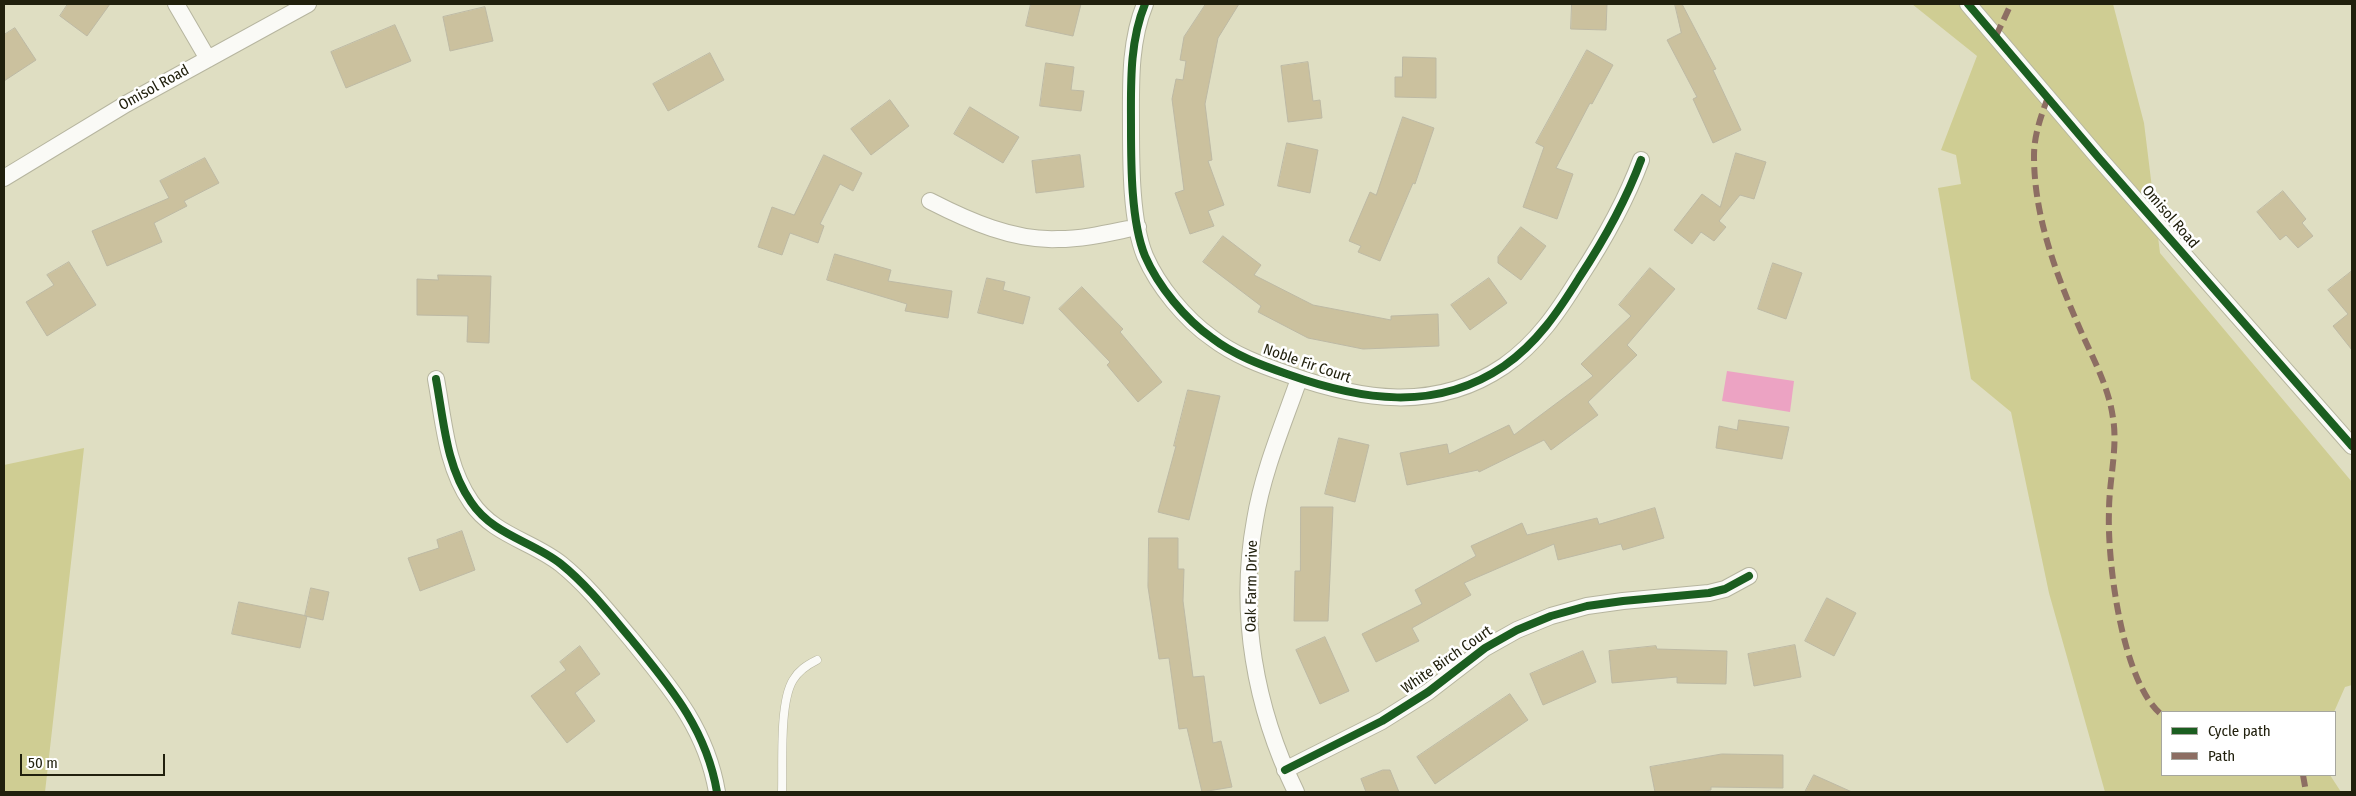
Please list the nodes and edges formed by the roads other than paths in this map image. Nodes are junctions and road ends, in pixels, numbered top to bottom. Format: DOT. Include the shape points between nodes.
graph roads {
  1 [pos="176,4"];
  2 [pos="308,4"];
  3 [pos="1145,4"];
  4 [pos="1968,4"];
  5 [pos="208,59"];
  6 [pos="1641,160"];
  7 [pos="4,178"];
  8 [pos="930,201"];
  9 [pos="1138,227"];
  10 [pos="1299,378"];
  11 [pos="436,379"];
  12 [pos="2352,446"];
  13 [pos="1749,576"];
  14 [pos="816,660"];
  15 [pos="1285,770"];
  16 [pos="717,792"];
  17 [pos="782,792"];
  18 [pos="1296,792"];
  1 -- 5 [label="street"];
  2 -- 5 [label="street, Omisol Road"];
  3 -- 9 [label="street, Noble Fir Court" via="1130,72 1131,165"];
  4 -- 12 [label="street, Omisol Road"];
  5 -- 7 [label="street, Omisol Road"];
  6 -- 10 [label="street, Noble Fir Court" via="1612,226 1553,319 1533,343 1505,366 1455,390 1389,398 1356,395"];
  8 -- 9 [label="street" via="996,230 1028,237 1057,240"];
  9 -- 10 [label="street, Noble Fir Court" via="1145,255 1163,285 1210,337 1226,348"];
  10 -- 15 [label="street, Oak Farm Drive" via="1268,469 1255,518 1249,561 1248,604 1256,675"];
  11 -- 16 [label="street" via="450,460 472,504 509,536 562,565 606,610 679,698 708,756"];
  13 -- 15 [label="street, White Birch Court" via="1709,594 1652,597 1587,606 1517,630 1485,648 1428,692 1382,720"];
  14 -- 17 [label="lane" via="799,672 786,697"];
  15 -- 18 [label="street, Oak Farm Drive"];
}
